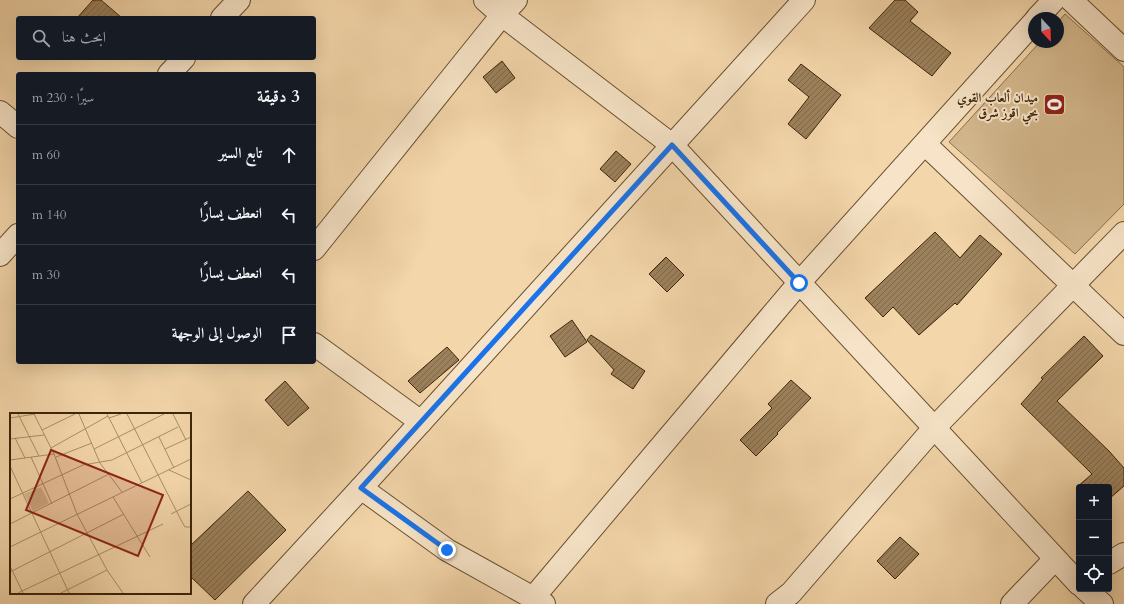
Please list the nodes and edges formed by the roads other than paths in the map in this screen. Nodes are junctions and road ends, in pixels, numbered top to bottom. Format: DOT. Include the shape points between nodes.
graph roads {
  1 [pos="239,0"];
  2 [pos="485,0"];
  3 [pos="804,0"];
  4 [pos="1054,0"];
  5 [pos="1071,0"];
  6 [pos="509,8"];
  7 [pos="1043,12"];
  8 [pos="224,16"];
  9 [pos="1028,29"];
  10 [pos="1124,50"];
  11 [pos="182,60"];
  12 [pos="171,72"];
  13 [pos="0,112"];
  14 [pos="16,125"];
  15 [pos="925,144"];
  16 [pos="672,145"];
  17 [pos="1124,233"];
  18 [pos="16,238"];
  19 [pos="316,247"];
  20 [pos="0,255"];
  21 [pos="799,283"];
  22 [pos="1073,285"];
  23 [pos="1124,334"];
  24 [pos="316,345"];
  25 [pos="421,422"];
  26 [pos="934,428"];
  27 [pos="361,488"];
  28 [pos="1124,554"];
  29 [pos="1055,559"];
  30 [pos="1112,561"];
  31 [pos="1076,580"];
  32 [pos="1089,592"];
  33 [pos="538,601"];
  34 [pos="254,604"];
  35 [pos="777,604"];
  36 [pos="1012,604"];
  37 [pos="1102,604"];
  1 -- 8 [label="street"];
  2 -- 6 [label="street"];
  3 -- 16 [label="street"];
  4 -- 7 [label="street"];
  5 -- 10 [label="street"];
  6 -- 16 [label="street"];
  6 -- 19 [label="street"];
  9 -- 15 [label="street"];
  11 -- 12 [label="street"];
  13 -- 14 [label="street"];
  15 -- 21 [label="street"];
  15 -- 22 [label="street"];
  16 -- 21 [label="street"];
  16 -- 25 [label="street"];
  17 -- 22 [label="street"];
  18 -- 20 [label="street"];
  21 -- 26 [label="street"];
  21 -- 33 [label="street"];
  22 -- 23 [label="street"];
  22 -- 26 [label="street"];
  24 -- 25 [label="street"];
  25 -- 27 [label="street"];
  26 -- 29 [label="street"];
  26 -- 35 [label="street" via="791,593"];
  27 -- 33 [label="street" via="447,550"];
  27 -- 34 [label="street"];
  28 -- 30 [label="street"];
  29 -- 31 [label="street"];
  29 -- 36 [label="street"];
  32 -- 37 [label="street"];
}
